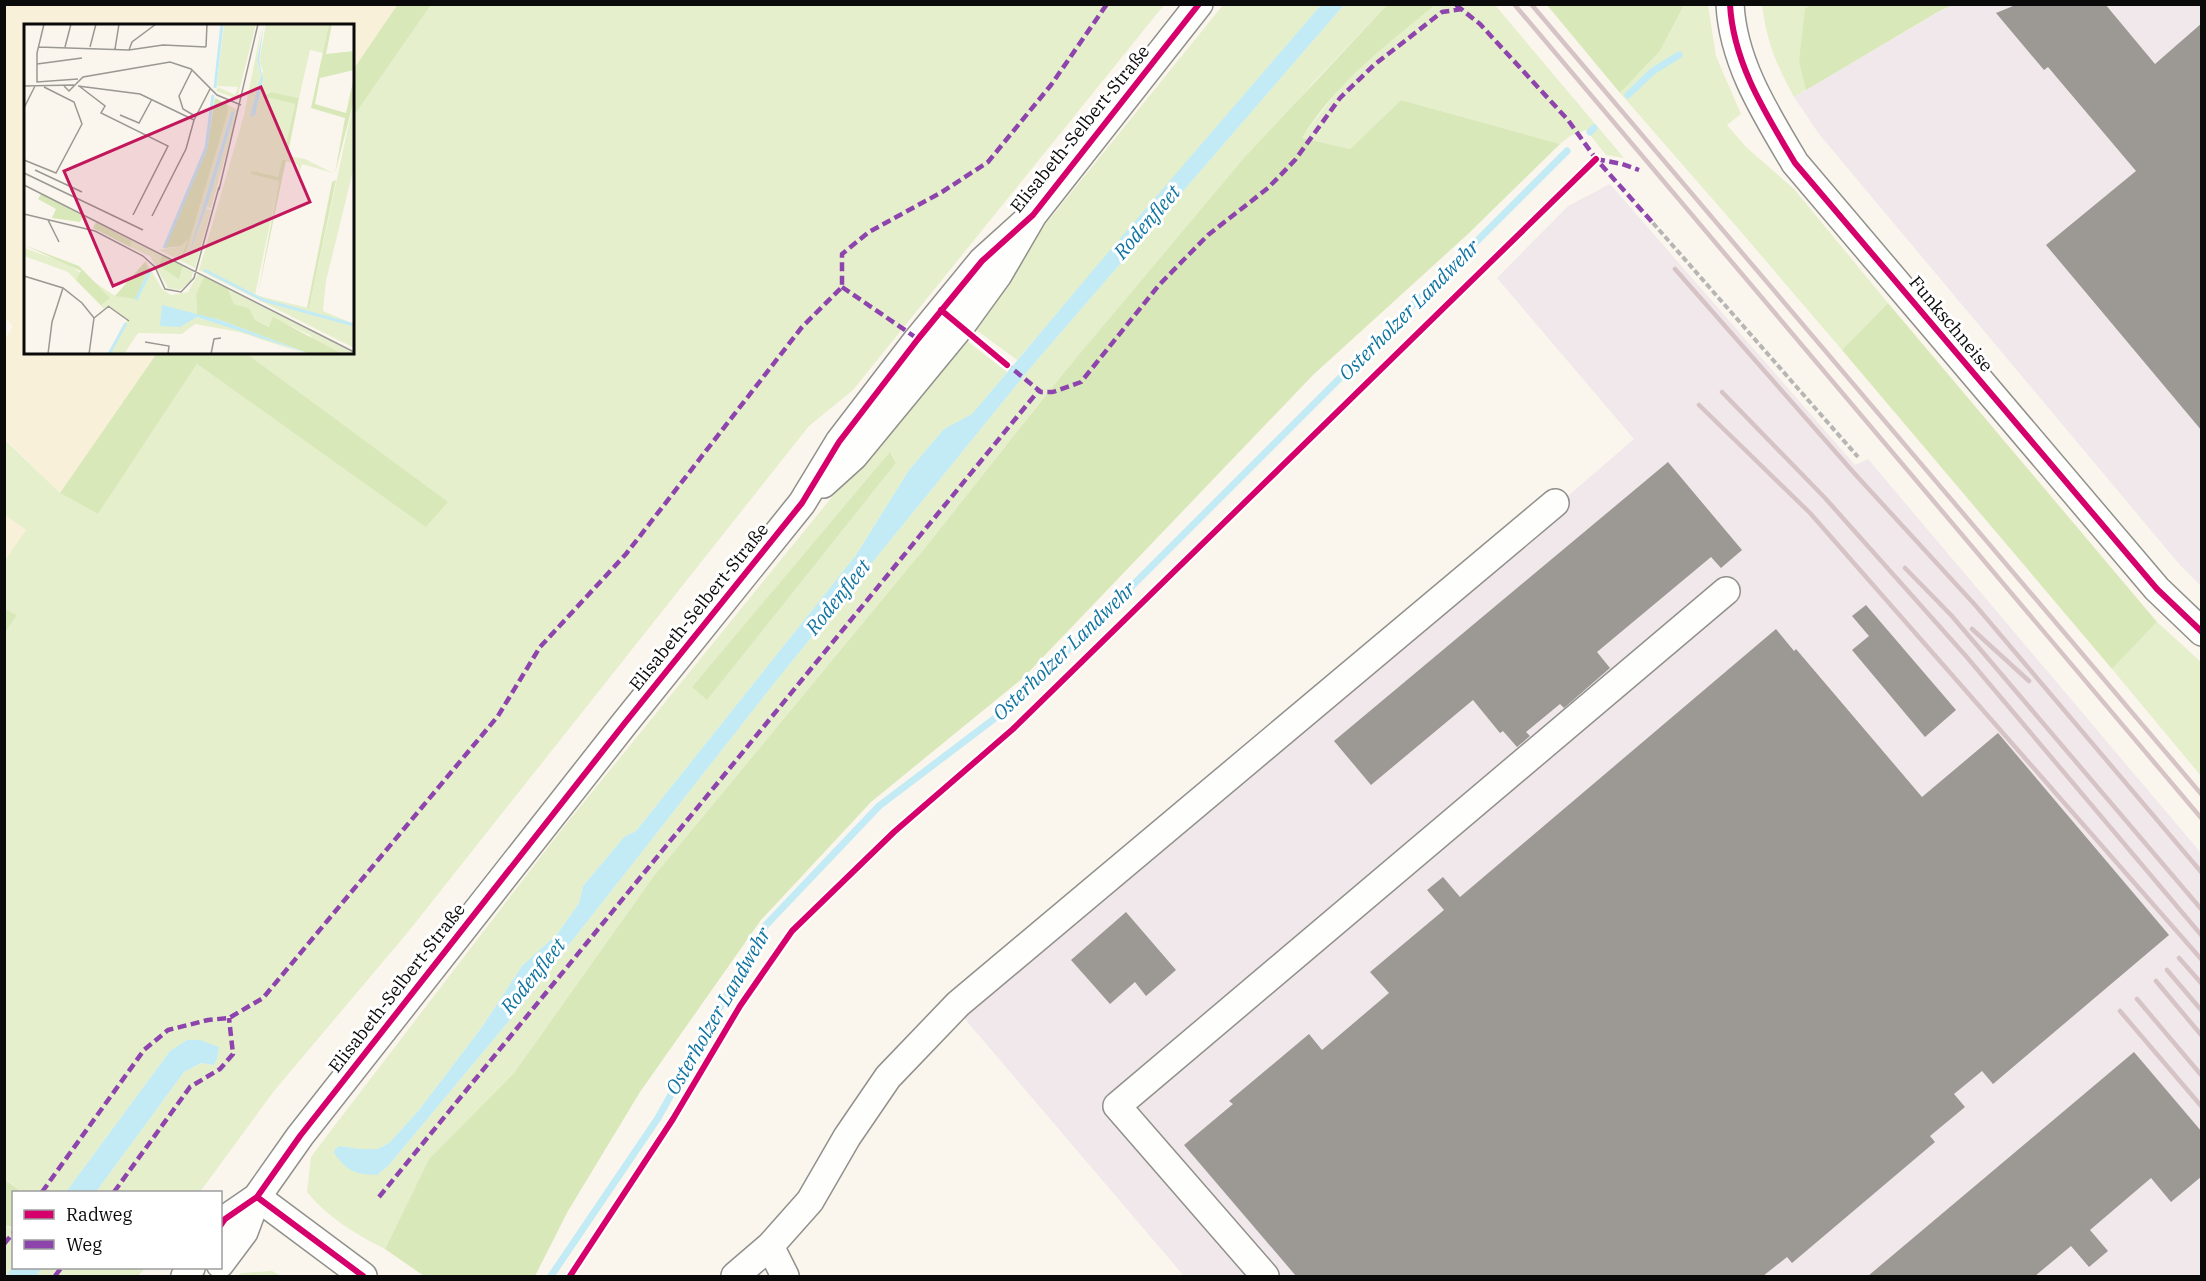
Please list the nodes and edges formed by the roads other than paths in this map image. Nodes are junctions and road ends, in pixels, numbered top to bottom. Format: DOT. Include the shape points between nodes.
graph roads {
  1 [pos="1199,4"];
  2 [pos="1730,4"];
  3 [pos="1555,502"];
  4 [pos="1726,591"];
  5 [pos="2202,632"];
  6 [pos="257,1197"];
  7 [pos="222,1223"];
  8 [pos="770,1246"];
  9 [pos="222,1262"];
  10 [pos="363,1276"];
  11 [pos="739,1276"];
  12 [pos="785,1276"];
  13 [pos="1265,1276"];
  1 -- 6 [label="street, Elisabeth-Selbert-Straße" via="1033,215 999,275 961,326 855,456 802,503 300,1136"];
  2 -- 5 [label="street, Funkschneise" via="1737,48 1758,101 1795,163 2157,589"];
  3 -- 8 [label="street" via="958,1004 888,1077 810,1201"];
  4 -- 13 [label="street" via="1117,1106"];
  6 -- 7 [label="street, Elisabeth-Selbert-Straße"];
  6 -- 9 [label="street, Elisabeth-Selbert-Straße" via="244,1232"];
  6 -- 10 [label="street"];
  8 -- 11 [label="street"];
  8 -- 12 [label="street"];
}
